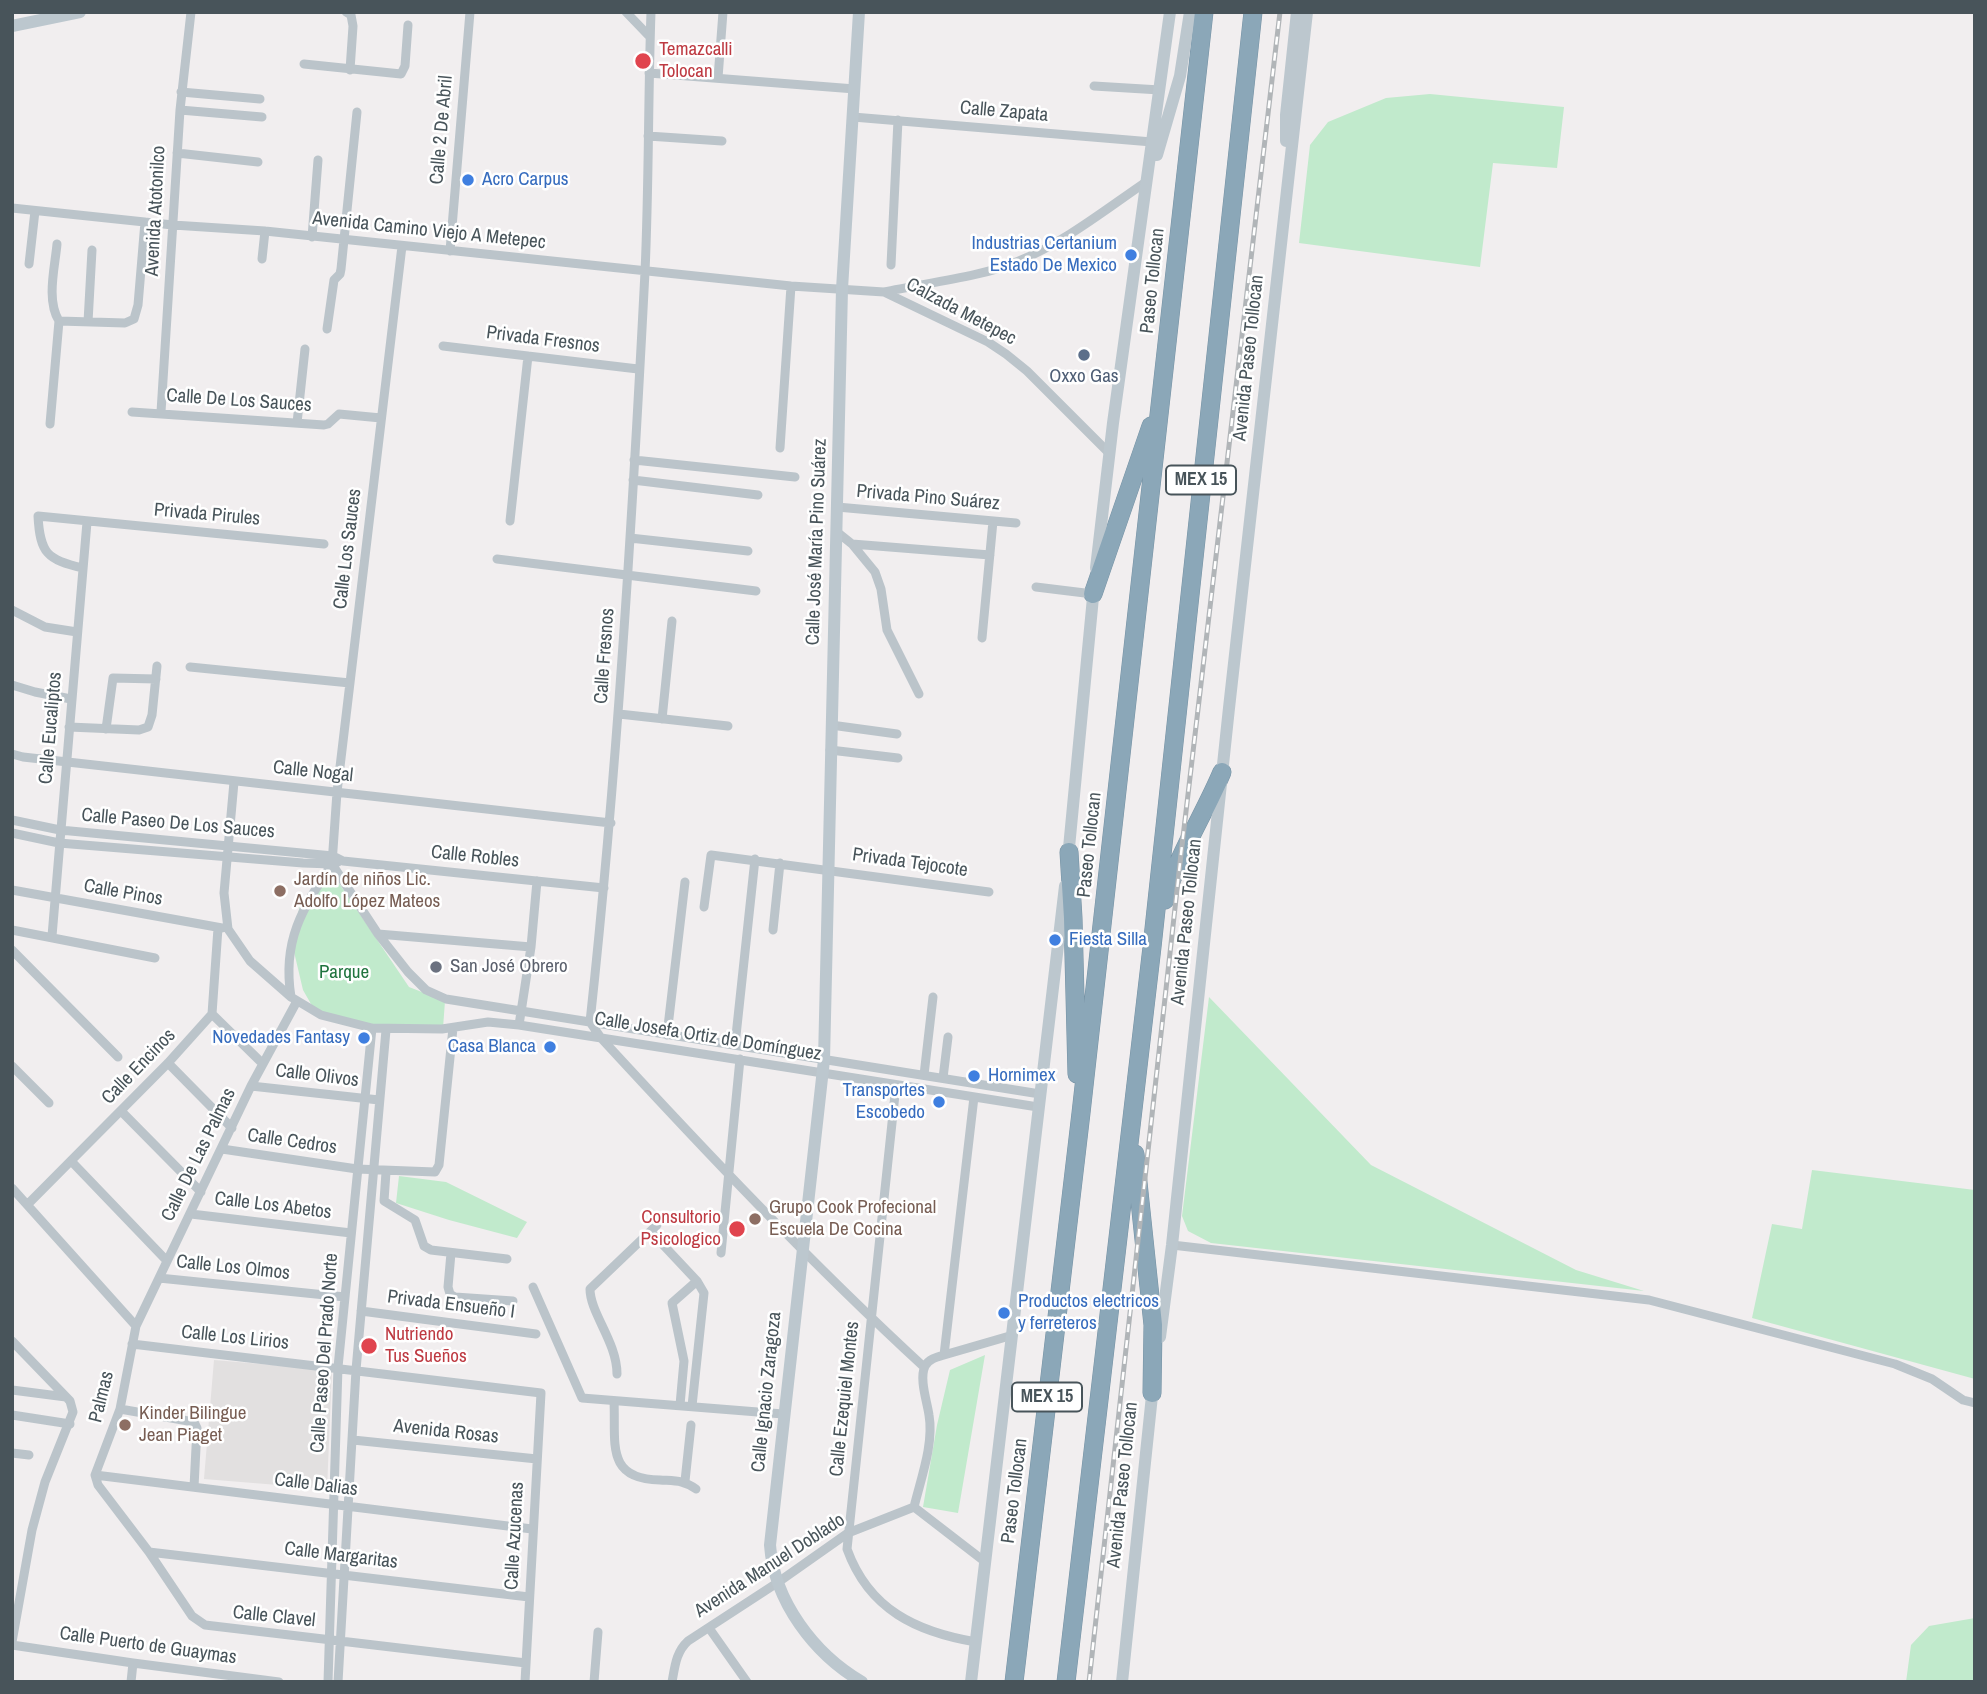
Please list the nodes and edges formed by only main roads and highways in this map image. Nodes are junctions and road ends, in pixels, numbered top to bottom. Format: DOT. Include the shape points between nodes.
graph roads {
  1 [pos="80,12"];
  2 [pos="859,12"];
  3 [pos="1170,12"];
  4 [pos="1190,12"];
  5 [pos="1204,12"];
  6 [pos="1253,12"];
  7 [pos="1297,12"];
  8 [pos="1307,12"];
  9 [pos="12,26"];
  10 [pos="1290,166"];
  11 [pos="1146,182"];
  12 [pos="1161,396"];
  13 [pos="1093,594"];
  14 [pos="1222,772"];
  15 [pos="1069,852"];
  16 [pos="1152,947"];
  17 [pos="822,1073"];
  18 [pos="1081,1113"];
  19 [pos="1132,1115"];
  20 [pos="1152,1393"];
  21 [pos="862,1682"];
  22 [pos="971,1682"];
  23 [pos="1014,1682"];
  24 [pos="1066,1682"];
  25 [pos="1122,1682"];
  1 -- 9 [label="main road"];
  2 -- 17 [label="main road, Calle José María Pino Suárez" via="842,289"];
  3 -- 11 [label="main road"];
  4 -- 11 [label="main road" via="1180,76"];
  5 -- 12 [label="highway, Paseo Tollocan / MEX 15"];
  6 -- 16 [label="highway, MEX 15"];
  7 -- 10 [label="main road, Avenida Paseo Tollocan" via="1286,115"];
  8 -- 10 [label="main road, Avenida Paseo Tollocan"];
  10 -- 14 [label="main road, Avenida Paseo Tollocan"];
  11 -- 13 [label="main road"];
  12 -- 13 [label="highway"];
  12 -- 18 [label="highway, Paseo Tollocan / MEX 15"];
  13 -- 15 [label="main road"];
  14 -- 16 [label="highway" via="1181,854"];
  14 -- 20 [label="main road, Avenida Paseo Tollocan"];
  15 -- 18 [label="highway"];
  15 -- 22 [label="main road"];
  16 -- 19 [label="highway, MEX 15"];
  17 -- 21 [label="main road, Calle Ignacio Zaragoza" via="770,1545 777,1583 788,1605 816,1645"];
  18 -- 23 [label="highway, Paseo Tollocan / MEX 15"];
  19 -- 20 [label="highway" via="1153,1325"];
  19 -- 24 [label="highway, MEX 15"];
  20 -- 25 [label="main road, Avenida Paseo Tollocan"];
}
